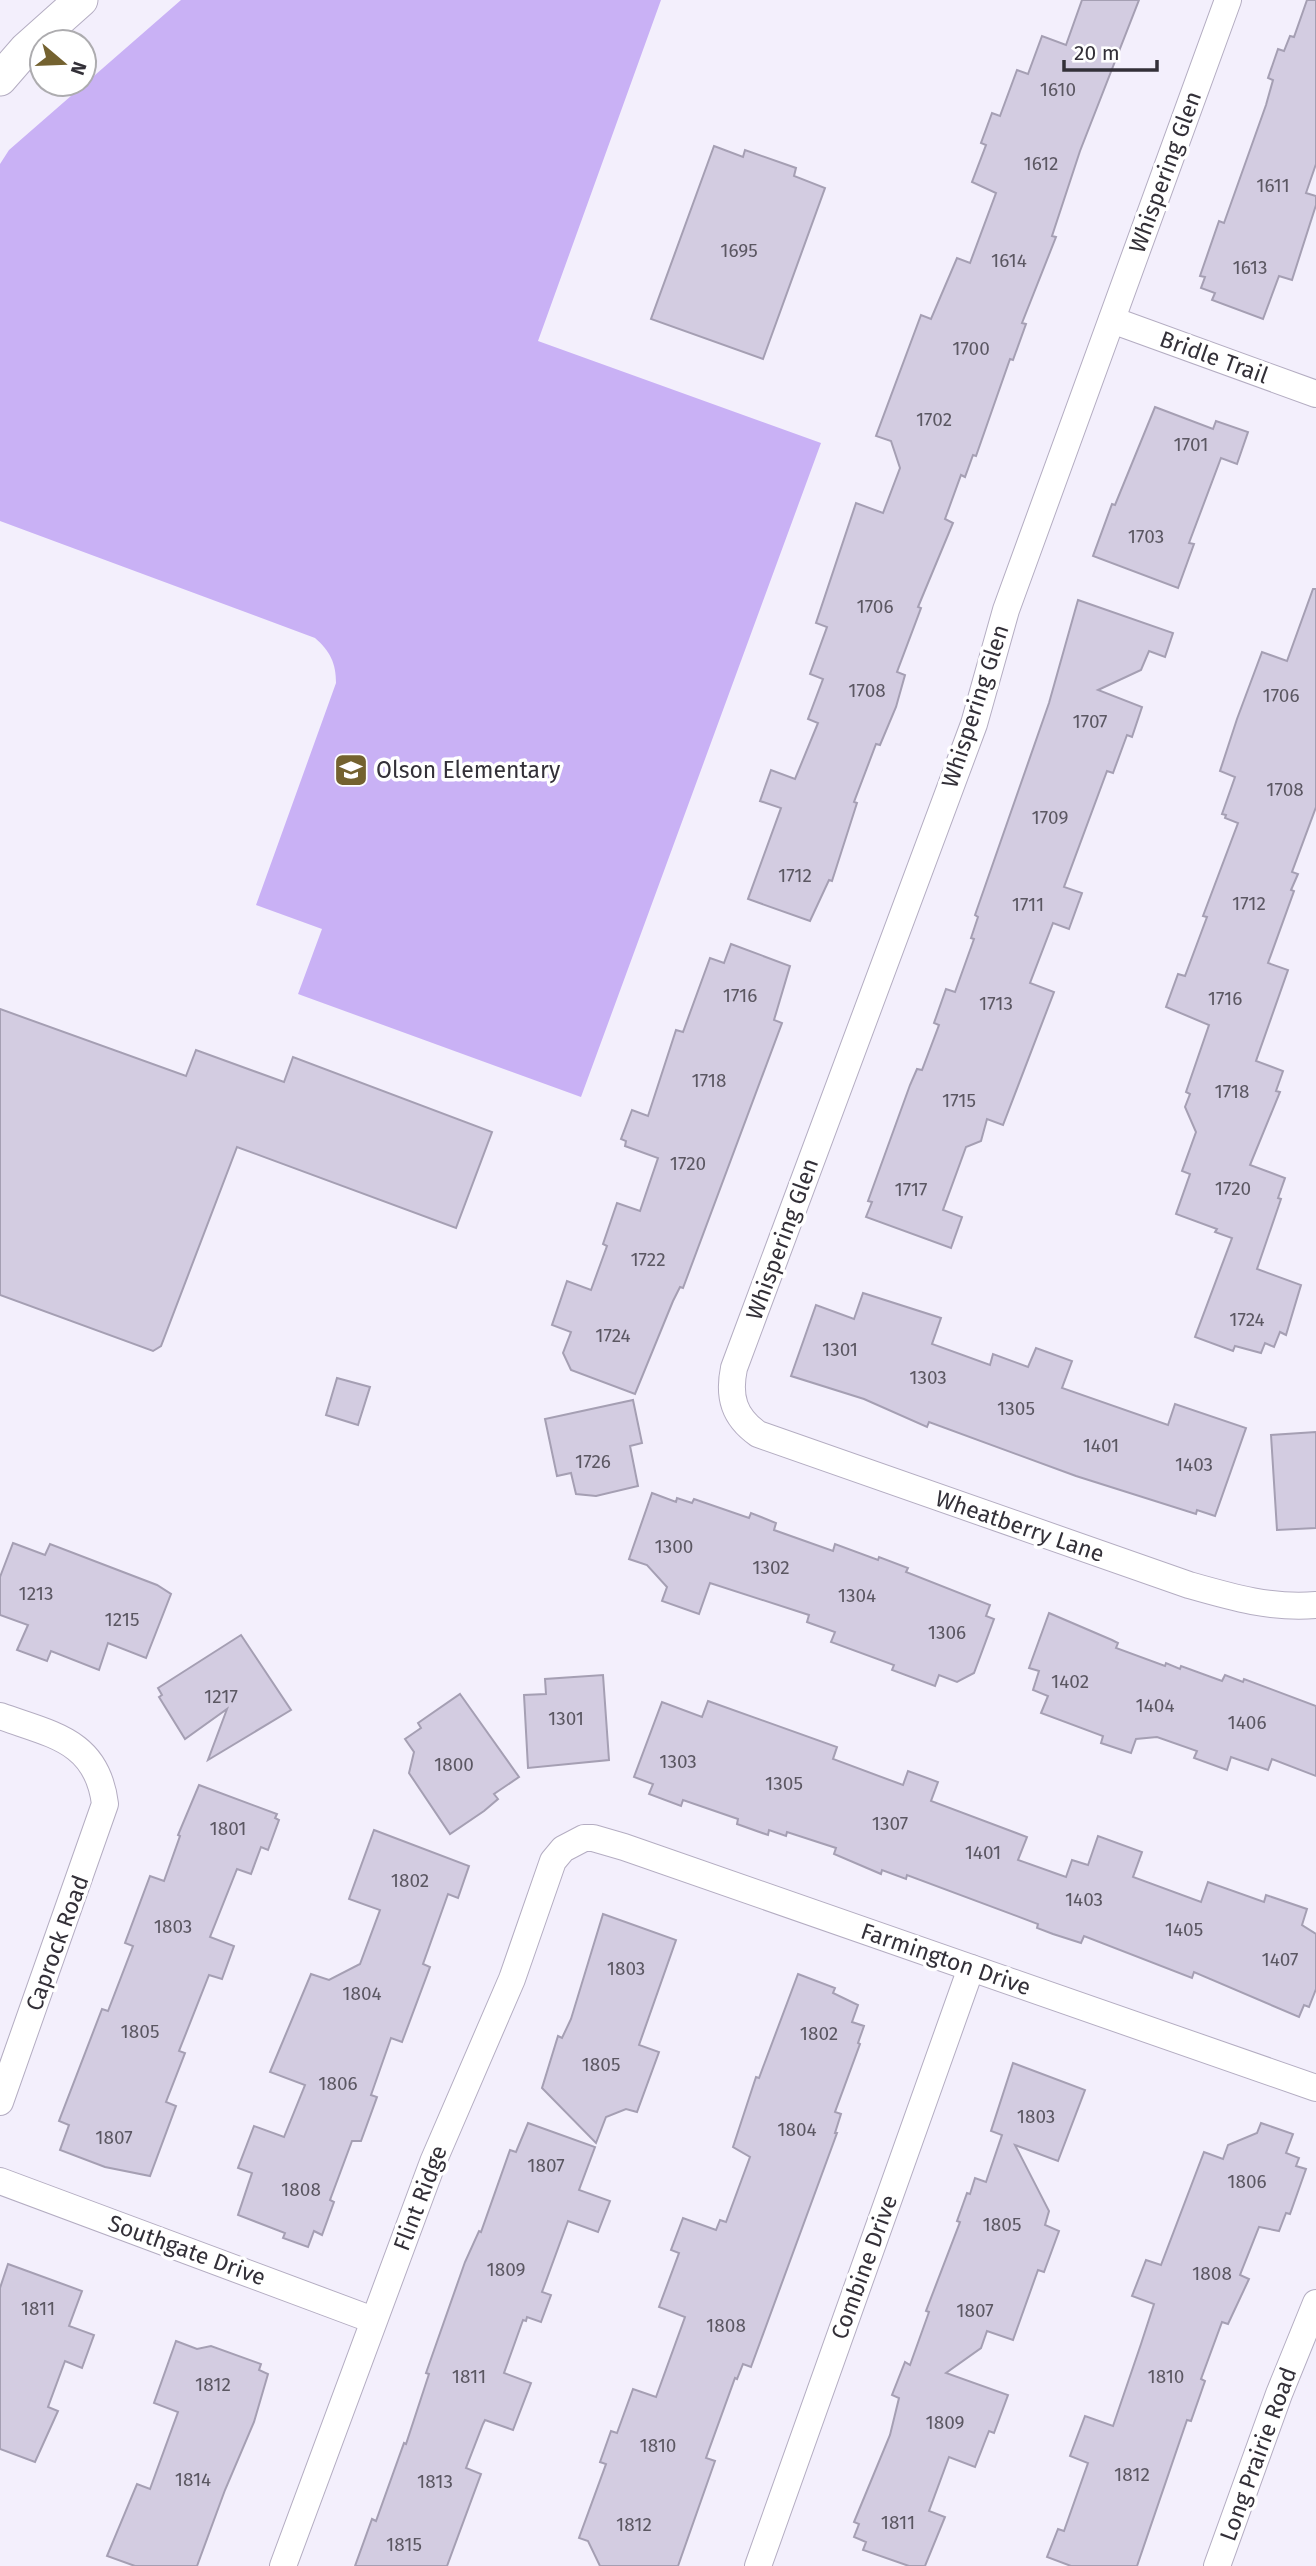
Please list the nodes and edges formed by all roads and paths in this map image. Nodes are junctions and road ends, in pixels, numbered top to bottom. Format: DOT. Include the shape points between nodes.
graph roads {
  1 [pos="1228,0"];
  2 [pos="69,4"];
  3 [pos="0,79"];
  4 [pos="1112,320"];
  5 [pos="1316,394"];
  6 [pos="736,1413"];
  7 [pos="1316,1605"];
  8 [pos="0,1716"];
  9 [pos="575,1842"];
  10 [pos="971,1968"];
  11 [pos="1316,2088"];
  12 [pos="0,2102"];
  13 [pos="0,2181"];
  14 [pos="1316,2303"];
  15 [pos="373,2320"];
  16 [pos="283,2566"];
  17 [pos="758,2566"];
  18 [pos="1217,2566"];
  1 -- 4 [label="street, Whispering Glen"];
  2 -- 3 [label="street"];
  4 -- 5 [label="street, Bridle Trail"];
  4 -- 6 [label="street, Whispering Glen" via="1006,610 974,724 734,1368"];
  6 -- 7 [label="street, Wheatberry Lane" via="758,1434 1189,1584 1242,1600"];
  8 -- 12 [label="street, Caprock Road" via="75,1745 92,1761 105,1804"];
  9 -- 10 [label="street, Farmington Drive" via="593,1838 624,1847"];
  9 -- 15 [label="street, Flint Ridge" via="553,1861 512,1979 433,2162"];
  10 -- 11 [label="street, Farmington Drive"];
  10 -- 17 [label="street, Combine Drive"];
  13 -- 15 [label="street, Southgate Drive"];
  14 -- 18 [label="street, Long Prairie Road"];
  15 -- 16 [label="street, Flint Ridge"];
}
